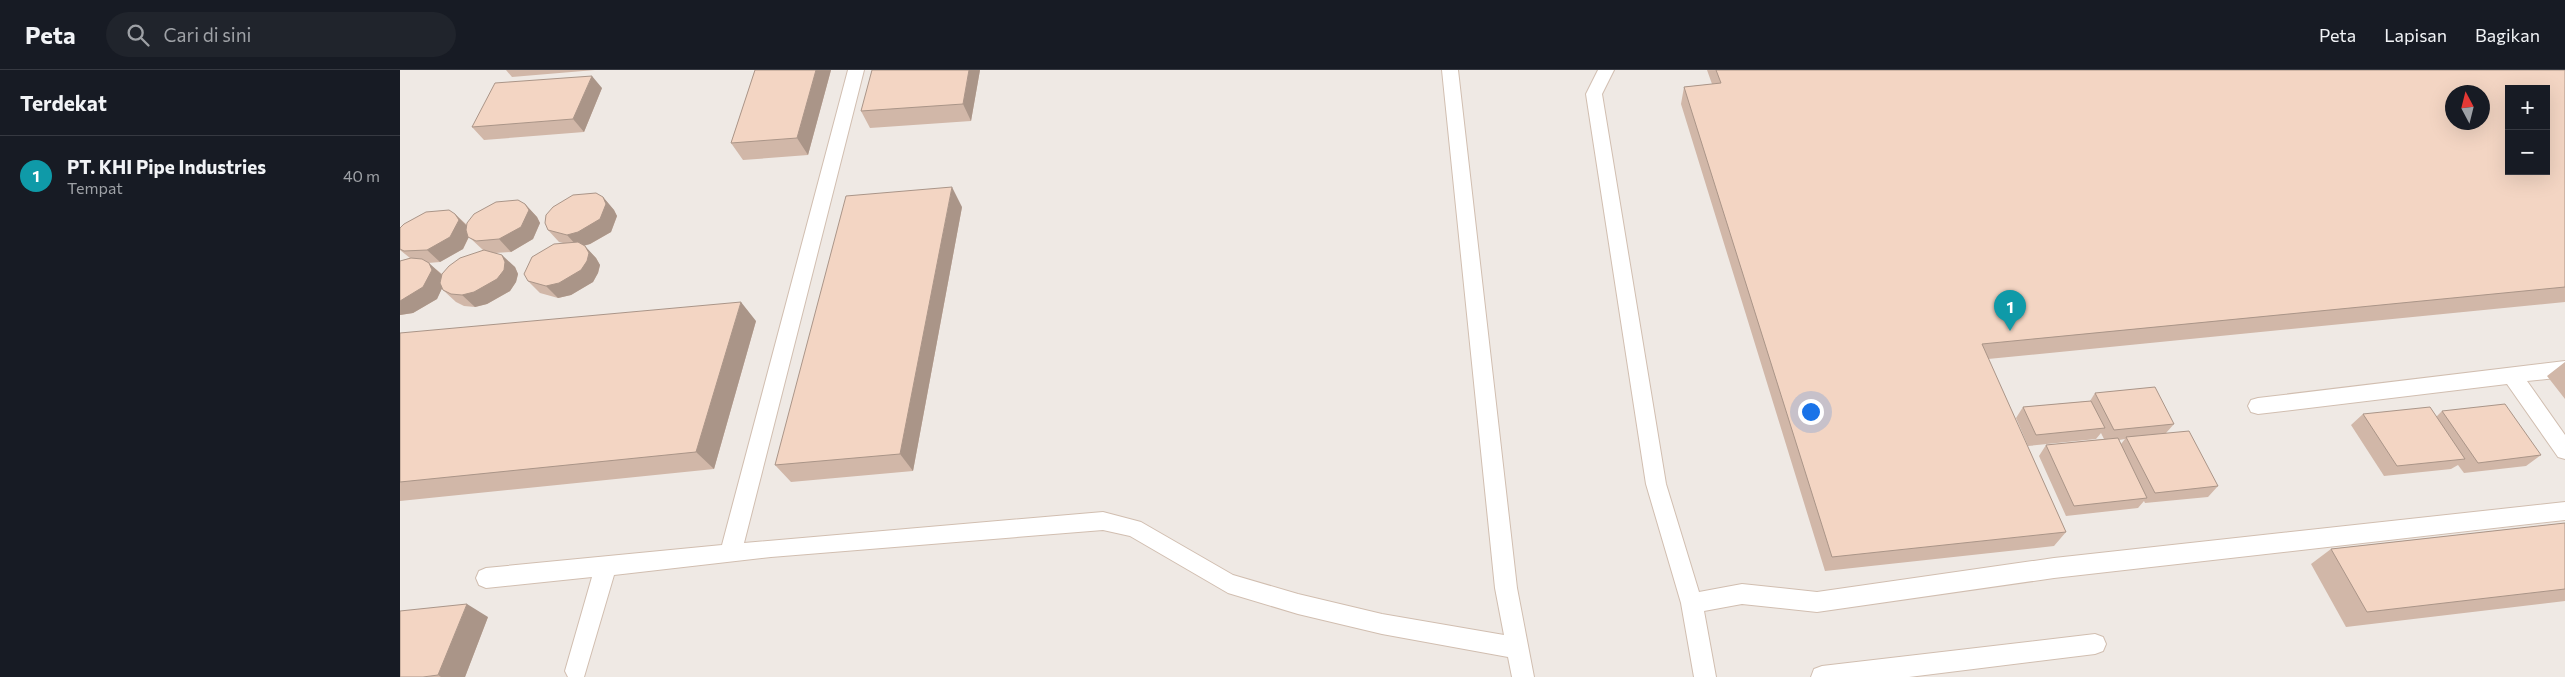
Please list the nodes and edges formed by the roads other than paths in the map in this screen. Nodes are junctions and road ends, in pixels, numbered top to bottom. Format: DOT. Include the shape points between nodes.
graph roads {
  1 [pos="856,70"];
  2 [pos="1450,70"];
  3 [pos="1606,70"];
  4 [pos="2565,369"];
  5 [pos="2511,374"];
  6 [pos="2258,406"];
  7 [pos="2565,451"];
  8 [pos="2565,512"];
  9 [pos="730,554"];
  10 [pos="605,568"];
  11 [pos="486,578"];
  12 [pos="1692,603"];
  13 [pos="2095,644"];
  14 [pos="1518,648"];
  15 [pos="576,671"];
  16 [pos="1523,677"];
  17 [pos="1705,677"];
  18 [pos="1822,677"];
  1 -- 9 [label="lane"];
  2 -- 14 [label="lane" via="1506,588"];
  3 -- 12 [label="lane" via="1594,94 1656,484"];
  4 -- 5 [label="lane"];
  5 -- 6 [label="lane"];
  5 -- 7 [label="lane"];
  8 -- 12 [label="lane" via="2054,568 1817,602 1742,594"];
  9 -- 10 [label="lane"];
  9 -- 14 [label="lane" via="1104,521 1134,528 1228,583 1382,624"];
  10 -- 11 [label="lane"];
  10 -- 15 [label="lane"];
  12 -- 17 [label="lane"];
  13 -- 18 [label="lane"];
  14 -- 16 [label="lane"];
}
